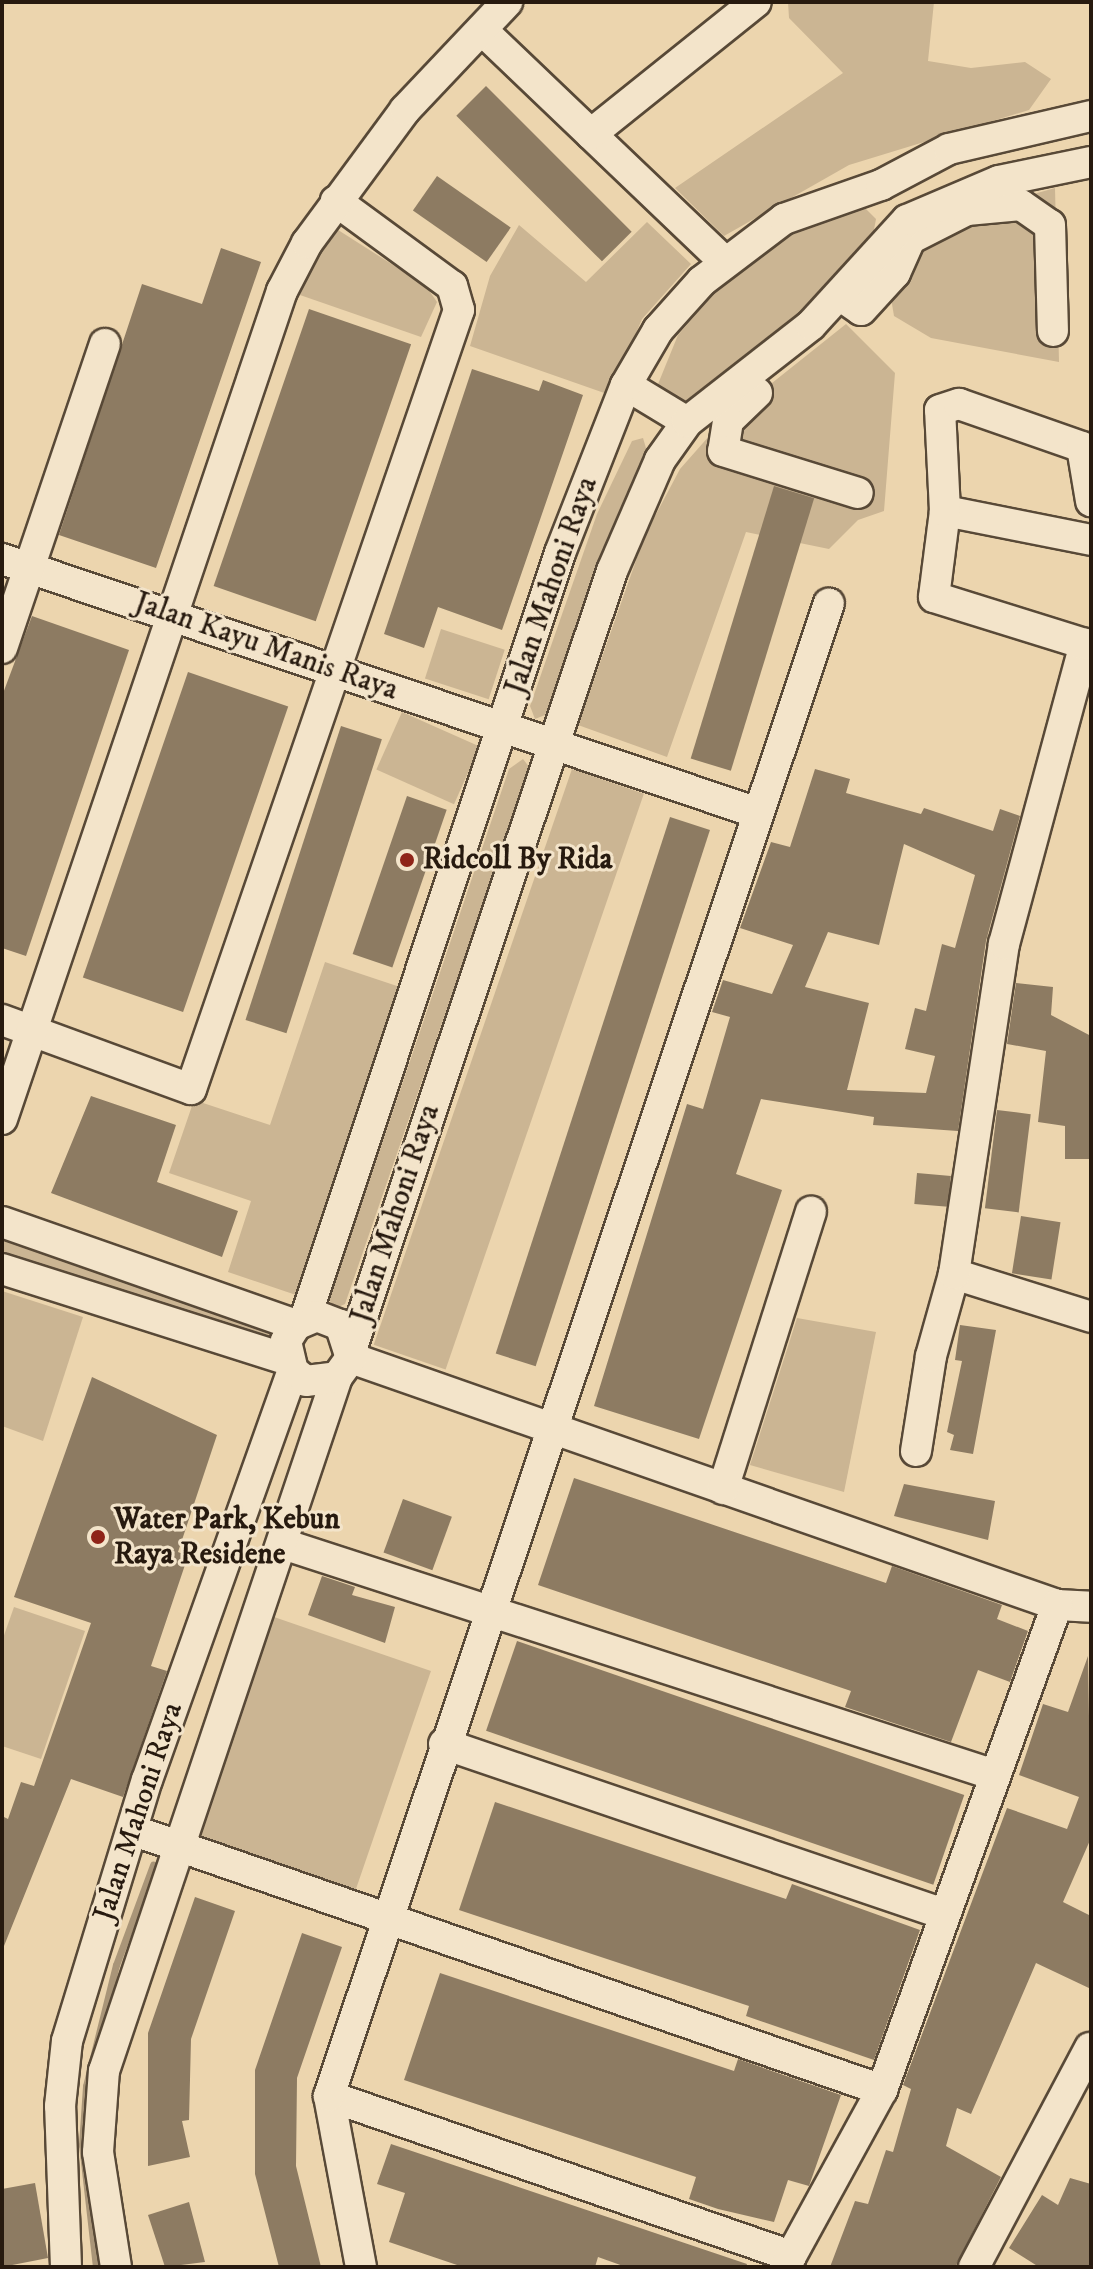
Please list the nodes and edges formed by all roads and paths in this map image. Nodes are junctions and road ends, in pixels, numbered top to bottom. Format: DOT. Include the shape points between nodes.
graph roads {
  1 [pos="507,2"];
  2 [pos="756,2"];
  3 [pos="483,31"];
  4 [pos="1091,116"];
  5 [pos="591,134"];
  6 [pos="1091,162"];
  7 [pos="881,185"];
  8 [pos="336,201"];
  9 [pos="907,220"];
  10 [pos="725,262"];
  11 [pos="851,303"];
  12 [pos="1053,331"];
  13 [pos="105,344"];
  14 [pos="626,385"];
  15 [pos="687,422"];
  16 [pos="858,493"];
  17 [pos="1091,501"];
  18 [pos="945,511"];
  19 [pos="1091,540"];
  20 [pos="16,563"];
  21 [pos="829,603"];
  22 [pos="170,614"];
  23 [pos="1088,643"];
  24 [pos="2,648"];
  25 [pos="332,671"];
  26 [pos="502,727"];
  27 [pos="552,744"];
  28 [pos="758,813"];
  29 [pos="2,1020"];
  30 [pos="31,1030"];
  31 [pos="2,1119"];
  32 [pos="811,1212"];
  33 [pos="2,1222"];
  34 [pos="2,1269"];
  35 [pos="954,1274"];
  36 [pos="1091,1317"];
  37 [pos="300,1322"];
  38 [pos="347,1361"];
  39 [pos="289,1365"];
  40 [pos="549,1429"];
  41 [pos="916,1451"];
  42 [pos="723,1489"];
  43 [pos="283,1544"];
  44 [pos="1057,1605"];
  45 [pos="489,1607"];
  46 [pos="1091,1607"];
  47 [pos="444,1744"];
  48 [pos="995,1775"];
  49 [pos="135,1831"];
  50 [pos="175,1844"];
  51 [pos="944,1914"];
  52 [pos="386,1921"];
  53 [pos="1090,2048"];
  54 [pos="882,2090"];
  55 [pos="329,2096"];
  56 [pos="788,2262"];
  57 [pos="985,2263"];
  58 [pos="66,2267"];
  59 [pos="116,2267"];
  60 [pos="361,2267"];
  1 -- 3 [label="street"];
  2 -- 5 [label="street"];
  3 -- 5 [label="street"];
  3 -- 8 [label="street" via="405,110"];
  4 -- 7 [label="street, Jalan Mahoni Raya" via="949,149"];
  5 -- 10 [label="street"];
  6 -- 9 [label="street, Jalan Mahoni Raya" via="999,181"];
  7 -- 9 [label="street"];
  7 -- 10 [label="street, Jalan Mahoni Raya" via="784,219"];
  8 -- 22 [label="street" via="282,291"];
  8 -- 25 [label="street" via="459,295"];
  9 -- 11 [label="street, Jalan Mahoni Raya"];
  10 -- 14 [label="street, Jalan Mahoni Raya" via="668,316"];
  11 -- 12 [label="street" via="895,273 910,239 967,210 1021,205 1050,225"];
  11 -- 15 [label="street, Jalan Mahoni Raya"];
  11 -- 16 [label="street" via="728,421 723,451"];
  13 -- 20 [label="street"];
  14 -- 15 [label="street"];
  14 -- 26 [label="street, Jalan Mahoni Raya"];
  15 -- 27 [label="street, Jalan Mahoni Raya" via="660,460 612,571"];
  17 -- 18 [label="street" via="1082,447 950,403 940,410"];
  18 -- 19 [label="street"];
  18 -- 23 [label="street" via="934,597"];
  20 -- 22 [label="street, Jalan Kayu Manis Raya"];
  20 -- 24 [label="street"];
  21 -- 28 [label="street"];
  22 -- 25 [label="street, Jalan Kayu Manis Raya"];
  22 -- 30 [label="street"];
  23 -- 35 [label="street" via="1004,944"];
  25 -- 26 [label="street, Jalan Kayu Manis Raya"];
  25 -- 30 [label="street" via="191,1089"];
  26 -- 27 [label="street, Jalan Kayu Manis Raya"];
  26 -- 37 [label="street, Jalan Mahoni Raya"];
  27 -- 28 [label="street, Jalan Kayu Manis Raya"];
  27 -- 38 [label="street, Jalan Mahoni Raya"];
  28 -- 40 [label="street"];
  29 -- 30 [label="street"];
  30 -- 31 [label="street"];
  32 -- 42 [label="street"];
  33 -- 37 [label="street"];
  34 -- 39 [label="street"];
  35 -- 36 [label="street"];
  35 -- 41 [label="street" via="931,1356"];
  37 -- 38 [label="street" via="340,1325"];
  37 -- 39 [label="street, Jalan Mahoni Raya"];
  38 -- 39 [label="street" via="306,1381"];
  38 -- 40 [label="street"];
  38 -- 43 [label="street, Jalan Mahoni Raya"];
  39 -- 49 [label="street, Jalan Mahoni Raya"];
  40 -- 42 [label="street"];
  40 -- 45 [label="street"];
  42 -- 44 [label="street"];
  43 -- 45 [label="street"];
  43 -- 50 [label="street, Jalan Mahoni Raya"];
  44 -- 46 [label="street"];
  44 -- 48 [label="street"];
  45 -- 47 [label="street"];
  45 -- 48 [label="street"];
  47 -- 51 [label="street"];
  47 -- 52 [label="street"];
  48 -- 51 [label="street"];
  49 -- 50 [label="street"];
  49 -- 58 [label="street, Jalan Mahoni Raya" via="61,2079"];
  50 -- 52 [label="street"];
  50 -- 59 [label="street, Jalan Mahoni Raya" via="101,2088 98,2152"];
  51 -- 54 [label="street"];
  52 -- 54 [label="street"];
  52 -- 55 [label="street"];
  53 -- 57 [label="street"];
  54 -- 56 [label="street"];
  55 -- 56 [label="street"];
  55 -- 60 [label="street"];
}
